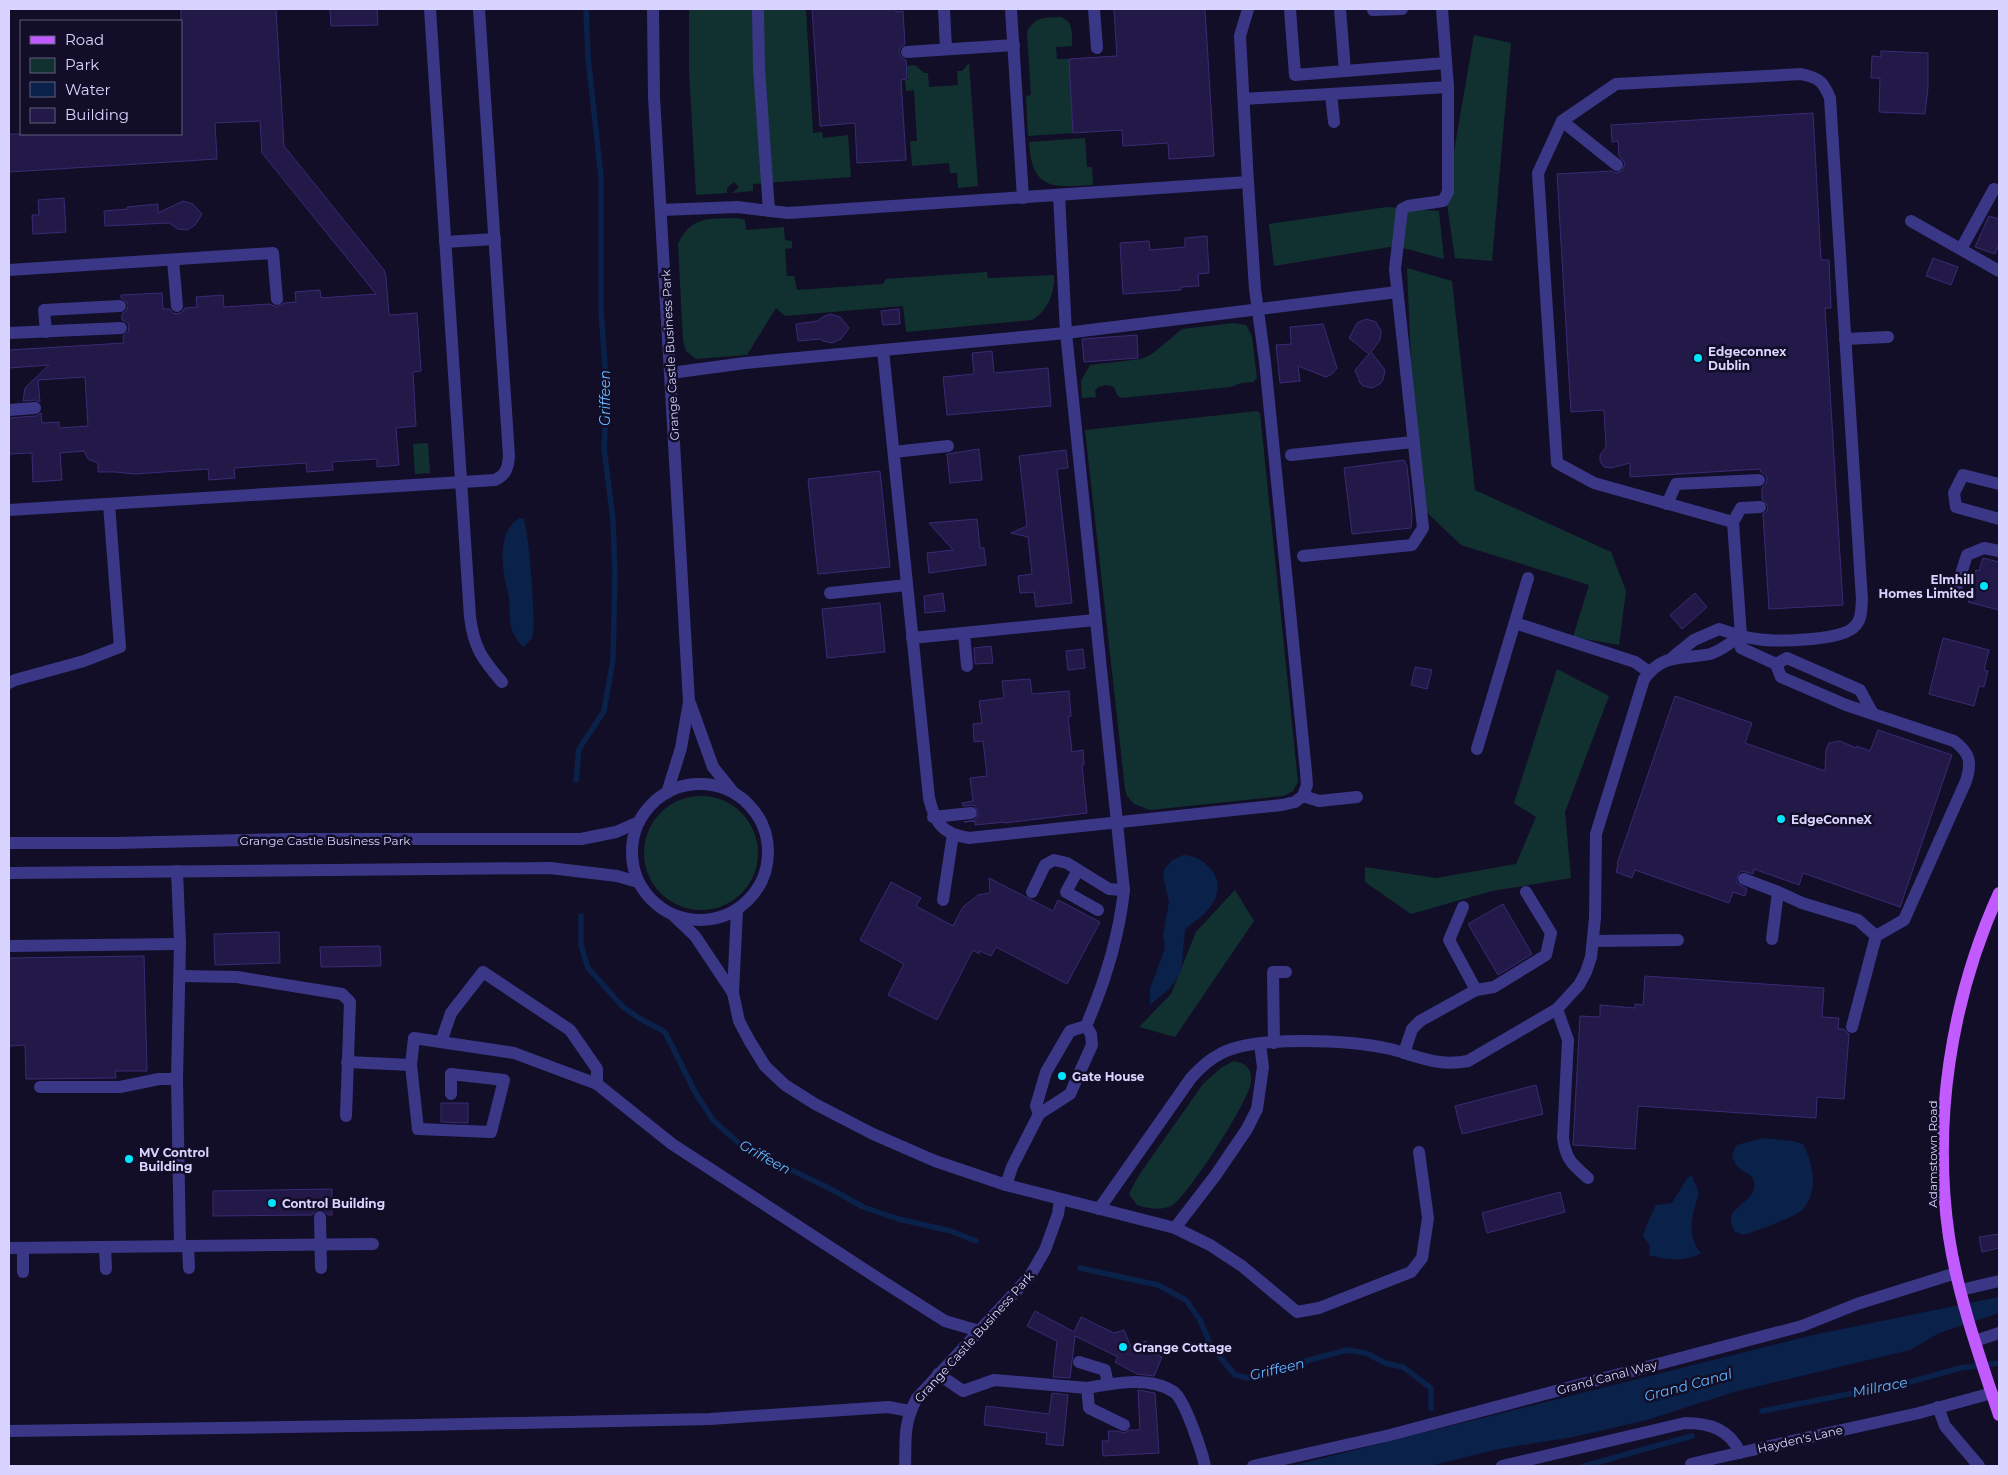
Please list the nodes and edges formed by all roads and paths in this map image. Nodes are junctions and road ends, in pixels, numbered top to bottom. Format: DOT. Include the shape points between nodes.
graph roads {
  1 [pos="430,9"];
  2 [pos="480,9"];
  3 [pos="653,9"];
  4 [pos="758,9"];
  5 [pos="944,9"];
  6 [pos="1011,9"];
  7 [pos="1094,9"];
  8 [pos="1248,9"];
  9 [pos="1290,9"];
  10 [pos="1340,9"];
  11 [pos="1402,9"];
  12 [pos="1442,9"];
  13 [pos="1374,10"];
  14 [pos="1014,45"];
  15 [pos="1097,48"];
  16 [pos="946,49"];
  17 [pos="907,52"];
  18 [pos="1446,63"];
  19 [pos="1345,71"];
  20 [pos="1448,87"];
  21 [pos="1332,94"];
  22 [pos="1244,99"];
  23 [pos="1562,121"];
  24 [pos="1334,122"];
  25 [pos="1617,165"];
  26 [pos="1248,182"];
  27 [pos="1994,189"];
  28 [pos="1059,195"];
  29 [pos="1023,198"];
  30 [pos="661,210"];
  31 [pos="769,211"];
  32 [pos="1911,221"];
  33 [pos="495,238"];
  34 [pos="445,242"];
  35 [pos="1961,249"];
  36 [pos="173,260"];
  37 [pos="9,270"];
  38 [pos="1999,271"];
  39 [pos="1397,292"];
  40 [pos="277,299"];
  41 [pos="120,306"];
  42 [pos="177,306"];
  43 [pos="1258,308"];
  44 [pos="121,328"];
  45 [pos="46,332"];
  46 [pos="9,333"];
  47 [pos="1066,333"];
  48 [pos="1888,337"];
  49 [pos="1845,339"];
  50 [pos="883,350"];
  51 [pos="671,373"];
  52 [pos="35,408"];
  53 [pos="9,410"];
  54 [pos="1414,442"];
  55 [pos="948,446"];
  56 [pos="894,452"];
  57 [pos="1291,455"];
  58 [pos="1759,480"];
  59 [pos="462,482"];
  60 [pos="1999,484"];
  61 [pos="109,504"];
  62 [pos="1667,504"];
  63 [pos="1760,507"];
  64 [pos="9,510"];
  65 [pos="1999,519"];
  66 [pos="1733,522"];
  67 [pos="1999,551"];
  68 [pos="1303,556"];
  69 [pos="1528,578"];
  70 [pos="907,585"];
  71 [pos="1956,592"];
  72 [pos="830,593"];
  73 [pos="1095,620"];
  74 [pos="1515,623"];
  75 [pos="964,633"];
  76 [pos="1740,636"];
  77 [pos="912,638"];
  78 [pos="1673,657"];
  79 [pos="1776,664"];
  80 [pos="968,666"];
  81 [pos="1649,672"];
  82 [pos="502,682"];
  83 [pos="9,684"];
  84 [pos="689,702"];
  85 [pos="1872,712"];
  86 [pos="1477,749"];
  87 [pos="733,792"];
  88 [pos="667,793"];
  89 [pos="1302,796"];
  90 [pos="1357,797"];
  91 [pos="971,813"];
  92 [pos="933,817"];
  93 [pos="639,822"];
  94 [pos="1117,822"];
  95 [pos="953,834"];
  96 [pos="9,843"];
  97 [pos="1078,870"];
  98 [pos="177,871"];
  99 [pos="9,873"];
  100 [pos="1744,878"];
  101 [pos="638,882"];
  102 [pos="1124,890"];
  103 [pos="1032,892"];
  104 [pos="1526,892"];
  105 [pos="1778,892"];
  106 [pos="1999,893"];
  107 [pos="942,900"];
  108 [pos="1463,907"];
  109 [pos="737,910"];
  110 [pos="1098,910"];
  111 [pos="672,915"];
  112 [pos="1876,936"];
  113 [pos="1772,939"];
  114 [pos="1678,940"];
  115 [pos="1593,942"];
  116 [pos="180,944"];
  117 [pos="9,946"];
  118 [pos="1286,972"];
  119 [pos="180,976"];
  120 [pos="1476,990"];
  121 [pos="732,993"];
  122 [pos="1556,1009"];
  123 [pos="1086,1026"];
  124 [pos="1852,1027"];
  125 [pos="441,1042"];
  126 [pos="1274,1043"];
  127 [pos="1260,1044"];
  128 [pos="1404,1053"];
  129 [pos="347,1062"];
  130 [pos="411,1065"];
  131 [pos="177,1079"];
  132 [pos="597,1084"];
  133 [pos="40,1087"];
  134 [pos="451,1094"];
  135 [pos="1039,1114"];
  136 [pos="346,1116"];
  137 [pos="1419,1152"];
  138 [pos="1588,1178"];
  139 [pos="1006,1185"];
  140 [pos="1060,1200"];
  141 [pos="1099,1209"];
  142 [pos="320,1217"];
  143 [pos="1175,1228"];
  144 [pos="373,1244"];
  145 [pos="321,1245"];
  146 [pos="184,1246"];
  147 [pos="105,1247"];
  148 [pos="9,1248"];
  149 [pos="23,1248"];
  150 [pos="189,1268"];
  151 [pos="321,1268"];
  152 [pos="106,1269"];
  153 [pos="23,1272"];
  154 [pos="1956,1273"];
  155 [pos="1999,1281"];
  156 [pos="1962,1293"];
  157 [pos="979,1331"];
  158 [pos="1986,1338"];
  159 [pos="1079,1362"];
  160 [pos="938,1374"];
  161 [pos="1108,1384"];
  162 [pos="1087,1388"];
  163 [pos="1992,1393"];
  164 [pos="1938,1407"];
  165 [pos="910,1410"];
  166 [pos="1999,1415"];
  167 [pos="1124,1425"];
  168 [pos="9,1431"];
  169 [pos="1740,1453"];
  170 [pos="906,1466"];
  171 [pos="1205,1466"];
  172 [pos="1253,1466"];
  173 [pos="1502,1466"];
  174 [pos="1692,1466"];
  175 [pos="1979,1466"];
  1 -- 34 [label="street"];
  2 -- 33 [label="street"];
  3 -- 30 [label="street, Grange Castle Business Park"];
  4 -- 31 [label="street"];
  5 -- 16 [label="street"];
  6 -- 14 [label="street"];
  7 -- 15 [label="street"];
  8 -- 22 [label="street" via="1240,36"];
  9 -- 19 [label="street" via="1295,75"];
  10 -- 19 [label="street"];
  11 -- 13 [label="street"];
  12 -- 18 [label="street"];
  14 -- 16 [label="street"];
  14 -- 29 [label="street"];
  16 -- 17 [label="street"];
  18 -- 19 [label="street"];
  18 -- 20 [label="street"];
  20 -- 21 [label="street"];
  20 -- 39 [label="street" via="1448,192 1443,201 1408,206 1402,210 1395,269"];
  21 -- 22 [label="street"];
  21 -- 24 [label="street"];
  22 -- 26 [label="street"];
  23 -- 25 [label="street"];
  23 -- 49 [label="street" via="1616,84 1801,74 1815,77 1824,85 1830,98"];
  23 -- 62 [label="street" via="1538,173 1557,463 1594,483"];
  26 -- 28 [label="street"];
  26 -- 43 [label="street"];
  27 -- 35 [label="street"];
  28 -- 29 [label="street"];
  28 -- 47 [label="street"];
  29 -- 31 [label="street" via="788,213"];
  30 -- 31 [label="street" via="737,207"];
  30 -- 51 [label="street, Grange Castle Business Park"];
  32 -- 35 [label="street"];
  33 -- 34 [label="street"];
  33 -- 59 [label="street" via="508,466 495,480"];
  34 -- 59 [label="street"];
  35 -- 38 [label="street"];
  36 -- 37 [label="street"];
  36 -- 40 [label="street" via="274,253"];
  36 -- 42 [label="street"];
  39 -- 43 [label="street"];
  39 -- 54 [label="street"];
  41 -- 45 [label="street" via="44,310"];
  43 -- 47 [label="street"];
  43 -- 89 [label="street" via="1306,772 1307,785"];
  44 -- 45 [label="street"];
  45 -- 46 [label="street"];
  47 -- 50 [label="street"];
  47 -- 73 [label="street"];
  48 -- 49 [label="street"];
  49 -- 76 [label="street" via="1862,600 1859,620 1849,632 1836,636 1774,640"];
  50 -- 51 [label="street"];
  50 -- 56 [label="street"];
  51 -- 84 [label="street, Grange Castle Business Park"];
  52 -- 53 [label="street"];
  54 -- 57 [label="street"];
  54 -- 68 [label="street" via="1423,528 1412,545"];
  55 -- 56 [label="street"];
  56 -- 70 [label="street"];
  58 -- 62 [label="street" via="1676,484"];
  59 -- 61 [label="street"];
  59 -- 82 [label="street" via="474,644"];
  60 -- 65 [label="street" via="1964,475 1954,493 1956,507"];
  61 -- 64 [label="street"];
  61 -- 83 [label="street" via="120,647"];
  62 -- 66 [label="street"];
  63 -- 66 [label="street" via="1740,508"];
  66 -- 76 [label="street"];
  67 -- 71 [label="street" via="1984,548 1967,555"];
  69 -- 74 [label="street"];
  70 -- 72 [label="street"];
  70 -- 77 [label="street"];
  73 -- 75 [label="street"];
  73 -- 94 [label="street"];
  74 -- 81 [label="street" via="1635,662"];
  74 -- 86 [label="street"];
  75 -- 77 [label="street"];
  75 -- 80 [label="street"];
  76 -- 78 [label="street" via="1710,654"];
  76 -- 78 [label="street" via="1719,629 1694,640"];
  76 -- 79 [label="street" via="1741,648"];
  77 -- 92 [label="street"];
  78 -- 81 [label="street"];
  79 -- 85 [label="street" via="1781,677 1846,705"];
  79 -- 85 [label="street" via="1787,658 1860,690"];
  81 -- 115 [label="street" via="1641,685 1596,834"];
  84 -- 87 [label="street, Grange Castle Business Park" via="713,767"];
  84 -- 88 [label="street, Grange Castle Business Park" via="681,748"];
  85 -- 112 [label="street" via="1954,741 1965,749 1968,761 1966,781 1904,920"];
  87 -- 88 [label="street" via="714,785 693,784"];
  87 -- 109 [label="street" via="749,804 761,821 768,840 768,861 763,880 752,897"];
  88 -- 93 [label="street" via="653,803"];
  89 -- 90 [label="street" via="1319,801"];
  89 -- 94 [label="street" via="1282,806"];
  91 -- 92 [label="street"];
  92 -- 95 [label="street"];
  93 -- 96 [label="street, Grange Castle Business Park" via="616,832 581,839"];
  93 -- 101 [label="street" via="633,839 632,857"];
  94 -- 95 [label="street" via="969,838"];
  94 -- 102 [label="street"];
  95 -- 107 [label="street"];
  97 -- 102 [label="street" via="1109,889"];
  97 -- 103 [label="street" via="1062,861 1050,861"];
  97 -- 110 [label="street" via="1066,892"];
  98 -- 99 [label="street"];
  98 -- 101 [label="street" via="550,868"];
  98 -- 116 [label="street"];
  100 -- 105 [label="street"];
  101 -- 111 [label="street" via="653,902"];
  102 -- 123 [label="street" via="1107,972"];
  104 -- 120 [label="street" via="1551,933 1546,955 1494,987"];
  105 -- 112 [label="street" via="1858,920"];
  105 -- 113 [label="street"];
  106 -- 154 [label="main road, Adamstown Road" via="1970,970 1946,1080 1945,1194"];
  108 -- 120 [label="street" via="1449,940"];
  109 -- 111 [label="street" via="716,919 694,920"];
  109 -- 121 [label="street"];
  111 -- 121 [label="street" via="695,936"];
  112 -- 124 [label="street"];
  114 -- 115 [label="street"];
  115 -- 122 [label="street" via="1579,985"];
  116 -- 117 [label="street"];
  116 -- 119 [label="street"];
  118 -- 126 [label="street" via="1273,972"];
  119 -- 129 [label="street" via="236,977 342,994 350,1002"];
  119 -- 131 [label="street"];
  120 -- 128 [label="street" via="1420,1021 1412,1029"];
  121 -- 139 [label="street" via="739,1021 749,1040 766,1066 785,1085 873,1134 935,1161"];
  122 -- 128 [label="street" via="1468,1061 1437,1063"];
  122 -- 138 [label="street" via="1568,1040 1564,1146 1569,1161"];
  123 -- 135 [label="street" via="1070,1031 1046,1072 1036,1106"];
  123 -- 135 [label="street" via="1092,1045 1070,1094"];
  125 -- 130 [label="street" via="414,1038"];
  125 -- 132 [label="street" via="514,1052"];
  125 -- 132 [label="street" via="451,1013 483,972 570,1030 597,1069"];
  126 -- 127 [label="street"];
  126 -- 128 [label="street" via="1343,1043"];
  127 -- 141 [label="street" via="1215,1056 1191,1078"];
  127 -- 143 [label="street" via="1264,1066 1257,1109 1248,1129"];
  129 -- 130 [label="street"];
  129 -- 136 [label="street"];
  130 -- 134 [label="street" via="418,1129 491,1132 504,1080 451,1074"];
  131 -- 133 [label="street" via="159,1079 120,1087"];
  131 -- 146 [label="street"];
  132 -- 157 [label="street" via="672,1144 882,1281 945,1321"];
  135 -- 139 [label="street"];
  137 -- 143 [label="street" via="1428,1218 1422,1258 1411,1272 1318,1308 1297,1312 1242,1266"];
  139 -- 140 [label="street"];
  140 -- 141 [label="street"];
  140 -- 157 [label="street, Grange Castle Business Park" via="1039,1263"];
  141 -- 143 [label="street"];
  142 -- 145 [label="street"];
  144 -- 145 [label="street"];
  145 -- 146 [label="street"];
  145 -- 151 [label="street"];
  146 -- 147 [label="street"];
  146 -- 150 [label="street"];
  147 -- 149 [label="street"];
  147 -- 152 [label="street"];
  148 -- 149 [label="street"];
  149 -- 153 [label="street"];
  154 -- 156 [label="main road, Adamstown Road"];
  154 -- 172 [label="street, Grand Canal Way" via="1857,1304 1802,1326 1390,1434"];
  155 -- 156 [label="street"];
  156 -- 158 [label="main road, Adamstown Road"];
  157 -- 160 [label="street, Grange Castle Business Park"];
  158 -- 163 [label="main road, Adamstown Road" via="1985,1376"];
  159 -- 161 [label="street" via="1105,1370"];
  160 -- 162 [label="street" via="962,1391 994,1380"];
  160 -- 165 [label="street, Grange Castle Business Park"];
  161 -- 162 [label="street"];
  161 -- 171 [label="street" via="1160,1385 1176,1393 1194,1430"];
  162 -- 167 [label="street" via="1089,1408"];
  163 -- 164 [label="street, Hayden's Lane"];
  163 -- 166 [label="main road, Adamstown Road"];
  164 -- 169 [label="street, Hayden's Lane"];
  164 -- 175 [label="street" via="1945,1426"];
  165 -- 168 [label="street" via="888,1407 710,1419"];
  165 -- 170 [label="street, Grange Castle Business Park" via="905,1431"];
  169 -- 173 [label="street, Hayden's Lane" via="1727,1433 1712,1426 1685,1423"];
  169 -- 174 [label="street"];
}
